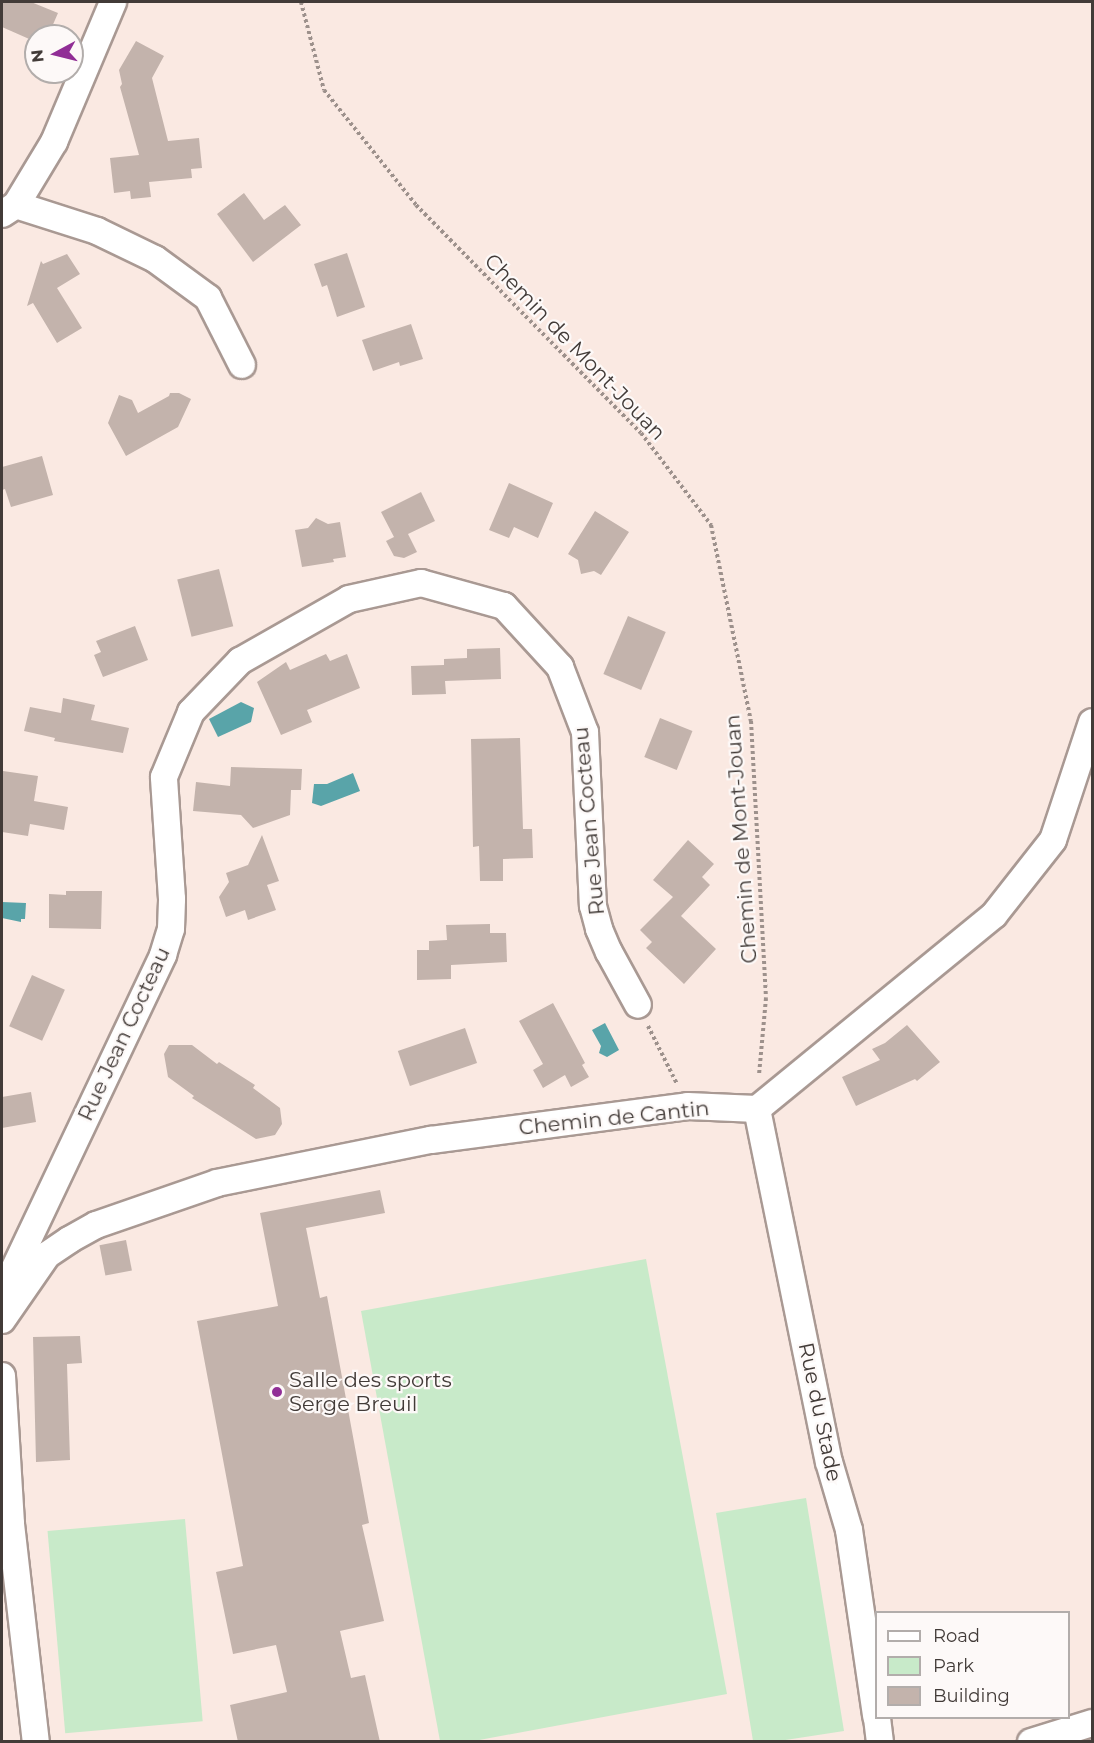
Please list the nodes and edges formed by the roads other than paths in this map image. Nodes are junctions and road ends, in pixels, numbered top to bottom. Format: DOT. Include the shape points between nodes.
graph roads {
  1 [pos="114,2"];
  2 [pos="9,210"];
  3 [pos="242,365"];
  4 [pos="1092,722"];
  5 [pos="638,1005"];
  6 [pos="757,1109"];
  7 [pos="2,1310"];
  8 [pos="2,1321"];
  9 [pos="2,1376"];
  10 [pos="10,1568"];
  11 [pos="875,1704"];
  12 [pos="877,1719"];
  13 [pos="1092,1724"];
  14 [pos="36,1742"];
  15 [pos="880,1742"];
  16 [pos="1031,1742"];
  1 -- 2 [label="street" via="54,142"];
  2 -- 3 [label="street" via="97,231 155,259 208,298"];
  4 -- 6 [label="street" via="1053,840 994,915"];
  5 -- 7 [label="street, Rue Jean Cocteau" via="609,952 595,914 585,732 561,667 504,606 421,583 349,599 240,661 191,712 164,777 172,899 171,929 163,955 8,1282"];
  6 -- 8 [label="street, Chemin de Cantin" via="688,1107 431,1140 217,1183 96,1225 69,1240 47,1255"];
  6 -- 11 [label="street, Rue du Stade" via="829,1462 849,1530"];
  9 -- 10 [label="street"];
  10 -- 14 [label="street"];
  12 -- 15 [label="street, Rue du Stade"];
  13 -- 16 [label="street"];
}
